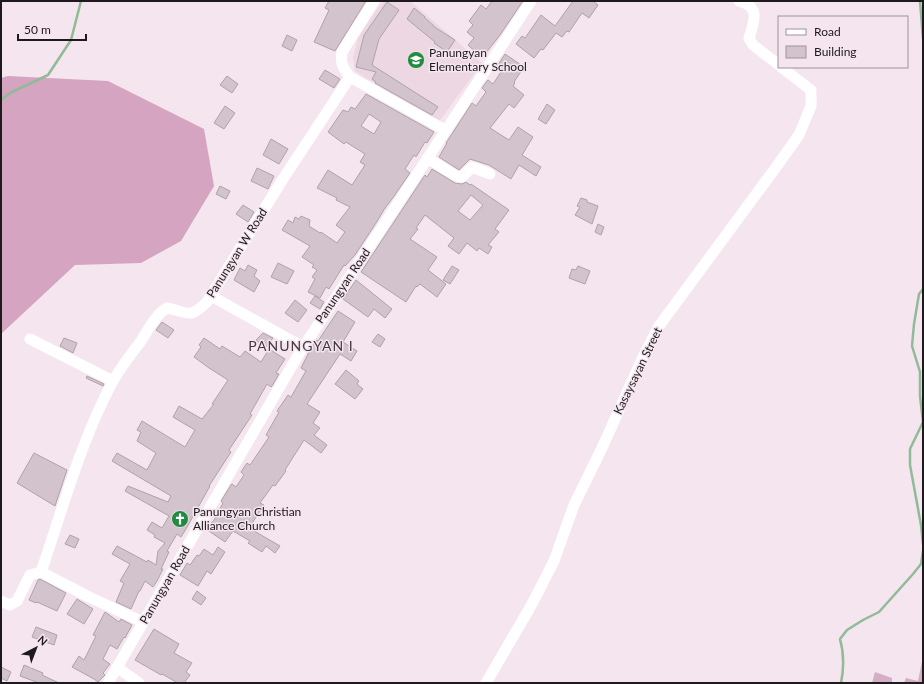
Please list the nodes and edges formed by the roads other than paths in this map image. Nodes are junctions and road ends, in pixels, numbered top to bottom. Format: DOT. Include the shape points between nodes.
graph roads {
  1 [pos="374,1"];
  2 [pos="531,1"];
  3 [pos="739,1"];
  4 [pos="778,64"];
  5 [pos="783,68"];
  6 [pos="350,77"];
  7 [pos="445,130"];
  8 [pos="427,158"];
  9 [pos="490,174"];
  10 [pos="211,296"];
  11 [pos="30,339"];
  12 [pos="303,347"];
  13 [pos="114,381"];
  14 [pos="41,572"];
  15 [pos="1,601"];
  16 [pos="144,622"];
  17 [pos="118,668"];
  18 [pos="108,683"];
  19 [pos="139,683"];
  20 [pos="486,683"];
  1 -- 6 [label="street" via="342,52 342,66"];
  2 -- 7 [label="street, Panungyan Road"];
  3 -- 4 [label="street, Kasaysayan Street" via="754,11 755,18 749,38 753,45"];
  5 -- 20 [label="street, Kasaysayan Street" via="811,90 811,106 799,135 659,326 574,505 554,561"];
  6 -- 7 [label="street"];
  6 -- 10 [label="street, Panungyan W Road"];
  7 -- 8 [label="street, Panungyan Road"];
  8 -- 9 [label="street" via="458,177 462,177 472,167"];
  8 -- 12 [label="street, Panungyan Road"];
  10 -- 12 [label="street"];
  10 -- 13 [label="street, Panungyan W Road" via="194,313 167,308 162,310"];
  11 -- 13 [label="street"];
  12 -- 16 [label="street, Panungyan Road"];
  13 -- 14 [label="street, Panungyan W Road" via="99,409 78,463"];
  14 -- 15 [label="street" via="30,576 14,604"];
  14 -- 16 [label="street"];
  16 -- 17 [label="street, Panungyan Road"];
  17 -- 18 [label="street, Panungyan Road"];
  17 -- 19 [label="street"];
}
